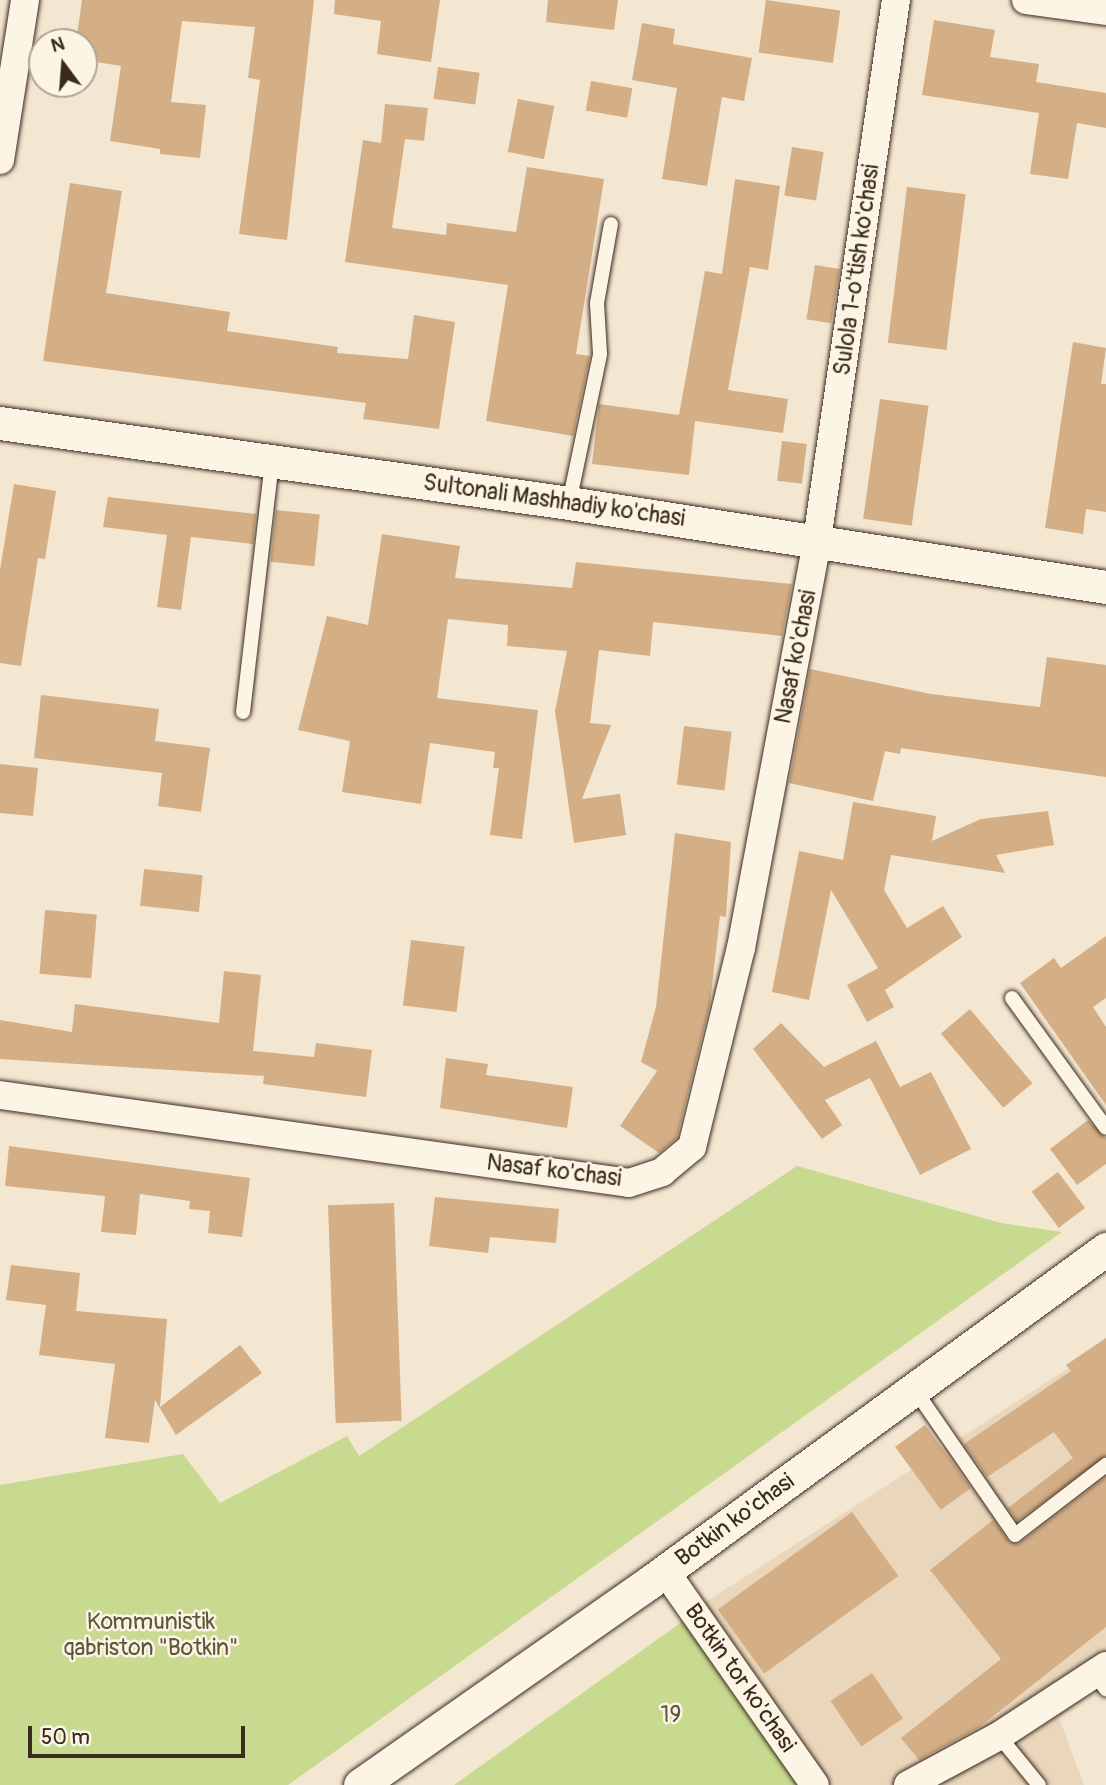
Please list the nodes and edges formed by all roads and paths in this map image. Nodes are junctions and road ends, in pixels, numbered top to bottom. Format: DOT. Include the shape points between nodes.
graph roads {
  1 [pos="25,0"];
  2 [pos="896,0"];
  3 [pos="1026,0"];
  4 [pos="1106,11"];
  5 [pos="0,160"];
  6 [pos="611,225"];
  7 [pos="0,423"];
  8 [pos="272,461"];
  9 [pos="569,503"];
  10 [pos="817,540"];
  11 [pos="1106,587"];
  12 [pos="243,712"];
  13 [pos="1012,998"];
  14 [pos="0,1095"];
  15 [pos="1106,1128"];
  16 [pos="1106,1249"];
  17 [pos="915,1390"];
  18 [pos="1106,1465"];
  19 [pos="665,1571"];
  20 [pos="1102,1676"];
  21 [pos="999,1736"];
  22 [pos="360,1785"];
  23 [pos="815,1785"];
  24 [pos="908,1785"];
  25 [pos="1039,1785"];
  1 -- 5 [label="street"];
  2 -- 10 [label="street, Sulola 1-o'tish ko'chasi"];
  3 -- 4 [label="street"];
  6 -- 9 [label="lane" via="597,303 600,354"];
  7 -- 8 [label="street, Sultonali Mashhadiy ko'chasi"];
  8 -- 9 [label="street, Sultonali Mashhadiy ko'chasi"];
  8 -- 12 [label="lane"];
  9 -- 10 [label="street, Sultonali Mashhadiy ko'chasi"];
  10 -- 11 [label="street, Sultonali Mashhadiy ko'chasi"];
  10 -- 14 [label="street, Nasaf ko'chasi" via="703,1121 692,1147 662,1172 629,1182"];
  13 -- 15 [label="lane"];
  16 -- 17 [label="street, Botkin ko'chasi"];
  17 -- 18 [label="lane" via="1015,1535"];
  17 -- 19 [label="street, Botkin ko'chasi"];
  19 -- 22 [label="street, Botkin ko'chasi"];
  19 -- 23 [label="street, Botkin tor ko'chasi"];
  20 -- 21 [label="street"];
  21 -- 24 [label="street"];
  21 -- 25 [label="lane"];
}
